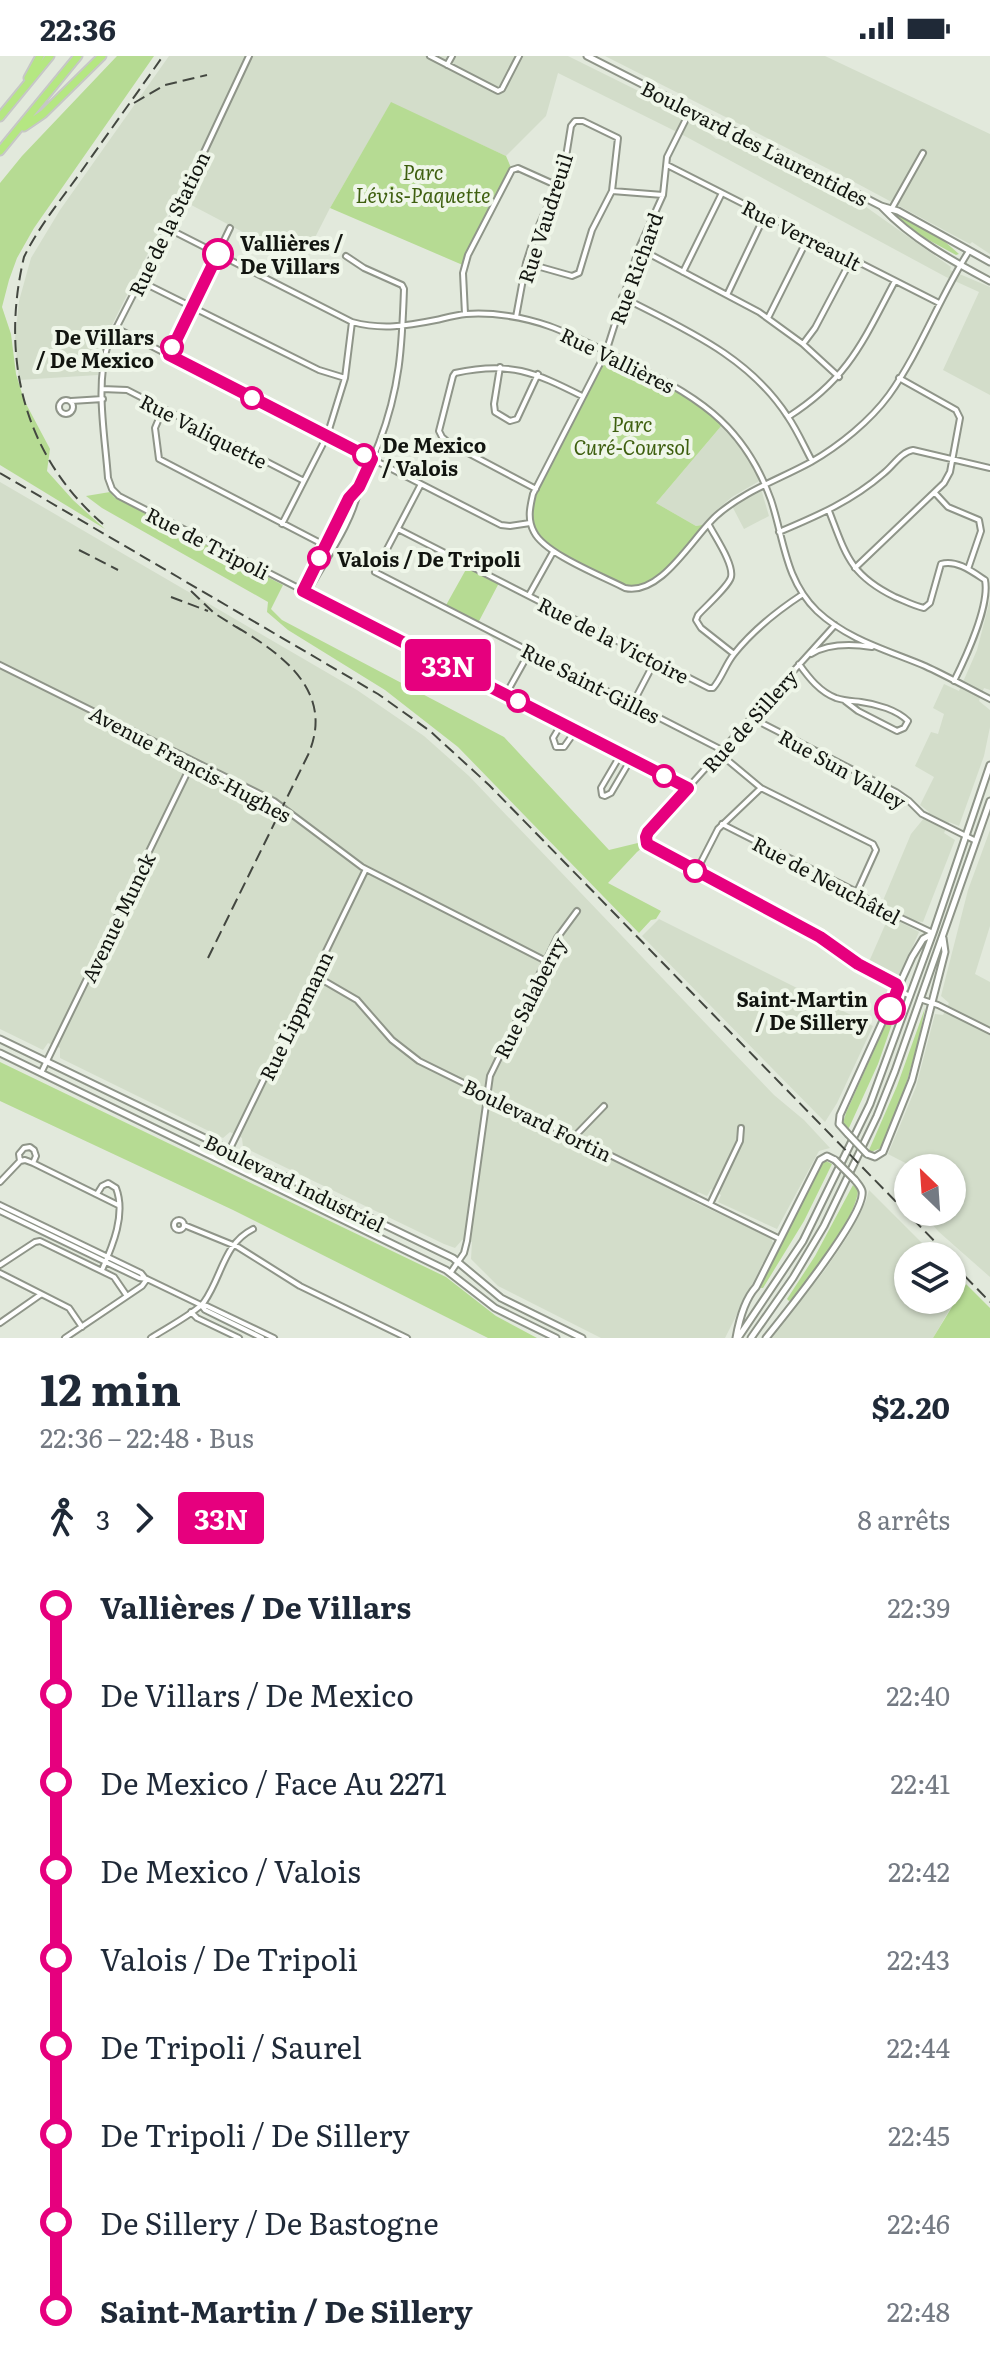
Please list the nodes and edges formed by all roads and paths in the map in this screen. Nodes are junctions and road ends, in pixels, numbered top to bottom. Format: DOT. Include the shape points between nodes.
graph roads {
  1 [pos="40,56"];
  2 [pos="50,56"];
  3 [pos="78,56"];
  4 [pos="102,56"];
  5 [pos="249,56"];
  6 [pos="430,56"];
  7 [pos="452,56"];
  8 [pos="519,56"];
  9 [pos="587,56"];
  10 [pos="447,65"];
  11 [pos="22,91"];
  12 [pos="691,109"];
  13 [pos="0,117"];
  14 [pos="15,133"];
  15 [pos="0,151"];
  16 [pos="923,153"];
  17 [pos="665,164"];
  18 [pos="558,186"];
  19 [pos="612,191"];
  20 [pos="722,193"];
  21 [pos="663,195"];
  22 [pos="890,212"];
  23 [pos="765,215"];
  24 [pos="167,228"];
  25 [pos="230,228"];
  26 [pos="808,238"];
  27 [pos="639,248"];
  28 [pos="969,251"];
  29 [pos="218,254"];
  30 [pos="346,256"];
  31 [pos="852,259"];
  32 [pos="990,262"];
  33 [pos="526,263"];
  34 [pos="960,264"];
  35 [pos="683,272"];
  36 [pos="140,281"];
  37 [pos="895,281"];
  38 [pos="990,281"];
  39 [pos="727,295"];
  40 [pos="622,297"];
  41 [pos="939,303"];
  42 [pos="192,306"];
  43 [pos="465,314"];
  44 [pos="516,317"];
  45 [pos="768,318"];
  46 [pos="352,322"];
  47 [pos="403,327"];
  48 [pos="116,328"];
  49 [pos="803,344"];
  50 [pos="606,352"];
  51 [pos="169,355"];
  52 [pos="500,367"];
  53 [pos="538,374"];
  54 [pos="839,377"];
  55 [pos="345,378"];
  56 [pos="899,378"];
  57 [pos="102,389"];
  58 [pos="582,396"];
  59 [pos="103,399"];
  60 [pos="71,401"];
  61 [pos="163,409"];
  62 [pos="788,417"];
  63 [pos="327,436"];
  64 [pos="372,459"];
  65 [pos="952,460"];
  66 [pos="812,461"];
  67 [pos="990,468"];
  68 [pos="304,481"];
  69 [pos="764,483"];
  70 [pos="421,484"];
  71 [pos="359,487"];
  72 [pos="112,489"];
  73 [pos="536,489"];
  74 [pos="935,493"];
  75 [pos="829,511"];
  76 [pos="530,523"];
  77 [pos="282,524"];
  78 [pos="708,524"];
  79 [pos="398,529"];
  80 [pos="779,532"];
  81 [pos="325,546"];
  82 [pos="332,549"];
  83 [pos="553,551"];
  84 [pos="855,568"];
  85 [pos="968,569"];
  86 [pos="305,592"];
  87 [pos="803,594"];
  88 [pos="529,595"];
  89 [pos="835,625"];
  90 [pos="878,648"];
  91 [pos="530,651"];
  92 [pos="734,654"];
  93 [pos="806,657"];
  94 [pos="655,661"];
  95 [pos="799,664"];
  96 [pos="0,665"];
  97 [pos="954,681"];
  98 [pos="506,694"];
  99 [pos="990,699"];
  100 [pos="845,701"];
  101 [pos="633,703"];
  102 [pos="752,718"];
  103 [pos="562,723"];
  104 [pos="576,730"];
  105 [pos="721,751"];
  106 [pos="621,754"];
  107 [pos="631,759"];
  108 [pos="193,761"];
  109 [pos="990,765"];
  110 [pos="688,788"];
  111 [pos="761,788"];
  112 [pos="990,801"];
  113 [pos="722,824"];
  114 [pos="966,837"];
  115 [pos="976,841"];
  116 [pos="366,869"];
  117 [pos="696,872"];
  118 [pos="857,892"];
  119 [pos="577,911"];
  120 [pos="933,933"];
  121 [pos="943,936"];
  122 [pos="546,961"];
  123 [pos="314,975"];
  124 [pos="898,988"];
  125 [pos="910,996"];
  126 [pos="920,999"];
  127 [pos="933,1003"];
  128 [pos="990,1031"];
  129 [pos="0,1039"];
  130 [pos="0,1053"];
  131 [pos="47,1061"];
  132 [pos="41,1073"];
  133 [pos="487,1094"];
  134 [pos="604,1106"];
  135 [pos="741,1128"];
  136 [pos="574,1137"];
  137 [pos="229,1150"];
  138 [pos="20,1161"];
  139 [pos="224,1161"];
  140 [pos="33,1163"];
  141 [pos="0,1182"];
  142 [pos="97,1194"];
  143 [pos="710,1204"];
  144 [pos="0,1205"];
  145 [pos="118,1205"];
  146 [pos="0,1211"];
  147 [pos="184,1225"];
  148 [pos="253,1229"];
  149 [pos="780,1239"];
  150 [pos="233,1245"];
  151 [pos="106,1259"];
  152 [pos="458,1262"];
  153 [pos="0,1265"];
  154 [pos="102,1270"];
  155 [pos="451,1272"];
  156 [pos="0,1273"];
  157 [pos="147,1279"];
  158 [pos="756,1287"];
  159 [pos="40,1295"];
  160 [pos="768,1295"];
  161 [pos="127,1296"];
  162 [pos="778,1298"];
  163 [pos="793,1303"];
  164 [pos="201,1305"];
  165 [pos="191,1312"];
  166 [pos="0,1323"];
  167 [pos="82,1327"];
  168 [pos="65,1338"];
  169 [pos="151,1338"];
  170 [pos="239,1338"];
  171 [pos="262,1338"];
  172 [pos="274,1338"];
  173 [pos="407,1338"];
  174 [pos="556,1338"];
  175 [pos="582,1338"];
  176 [pos="737,1338"];
  177 [pos="751,1338"];
  178 [pos="766,1338"];
  1 -- 11 [label="highway"];
  2 -- 11 [label="highway"];
  3 -- 14 [label="highway"];
  4 -- 14 [label="highway" via="43,114"];
  5 -- 24 [label="street, Rue de la Station"];
  6 -- 10 [label="street"];
  7 -- 10 [label="street"];
  8 -- 10 [label="street" via="498,91"];
  9 -- 12 [label="main road, Boulevard des Laurentides"];
  11 -- 13 [label="highway"];
  12 -- 17 [label="street, Rue Richard"];
  12 -- 22 [label="main road, Boulevard des Laurentides"];
  14 -- 15 [label="highway"];
  16 -- 22 [label="street"];
  17 -- 20 [label="street, Rue Verreault"];
  17 -- 21 [label="street, Rue Richard"];
  18 -- 19 [label="street, Rue Vaudreuil" via="571,126 583,121 618,138"];
  18 -- 33 [label="street, Rue Vaudreuil"];
  18 -- 43 [label="street" via="512,170 468,255 463,273"];
  19 -- 21 [label="street"];
  19 -- 33 [label="street" via="579,273 572,276"];
  20 -- 23 [label="street, Rue Verreault"];
  20 -- 35 [label="street"];
  21 -- 27 [label="street, Rue Richard"];
  22 -- 28 [label="main road, Boulevard des Laurentides"];
  22 -- 34 [label="main road, Boulevard des Laurentides"];
  23 -- 26 [label="street, Rue Verreault"];
  23 -- 39 [label="street"];
  24 -- 29 [label="street, Rue Vallières"];
  24 -- 36 [label="street, Rue de la Station"];
  25 -- 29 [label="street"];
  26 -- 31 [label="street, Rue Verreault"];
  26 -- 45 [label="street"];
  27 -- 35 [label="street"];
  27 -- 40 [label="street, Rue Richard"];
  28 -- 32 [label="main road, Boulevard des Laurentides"];
  28 -- 34 [label="street"];
  29 -- 42 [label="street"];
  29 -- 46 [label="street, Rue Vallières"];
  30 -- 47 [label="street" via="402,285"];
  31 -- 37 [label="street, Rue Verreault"];
  31 -- 49 [label="street"];
  33 -- 44 [label="street, Rue Vaudreuil"];
  34 -- 38 [label="main road, Boulevard des Laurentides"];
  34 -- 41 [label="street"];
  35 -- 39 [label="street"];
  36 -- 42 [label="street"];
  36 -- 48 [label="street, Rue de la Station"];
  37 -- 41 [label="street, Rue Verreault"];
  37 -- 54 [label="street" via="856,356"];
  39 -- 45 [label="street"];
  40 -- 50 [label="street, Rue Richard"];
  40 -- 62 [label="street" via="727,353"];
  41 -- 56 [label="street"];
  42 -- 51 [label="street"];
  42 -- 55 [label="street"];
  43 -- 44 [label="street, Rue Vallières"];
  43 -- 47 [label="street, Rue Vallières"];
  44 -- 50 [label="street, Rue Vallières" via="566,332"];
  45 -- 49 [label="street"];
  46 -- 47 [label="street, Rue Vallières"];
  46 -- 55 [label="street"];
  47 -- 64 [label="street" via="394,398"];
  48 -- 51 [label="street"];
  48 -- 57 [label="street, Rue de la Station" via="104,358"];
  49 -- 54 [label="street"];
  50 -- 58 [label="street, Rue Richard"];
  50 -- 69 [label="street, Rue Vallières" via="674,385 716,414 740,441"];
  51 -- 63 [label="street"];
  52 -- 53 [label="street"];
  52 -- 53 [label="street" via="495,412 510,421 517,419"];
  52 -- 73 [label="street" via="455,373 439,431 449,443"];
  53 -- 58 [label="street"];
  54 -- 62 [label="street"];
  55 -- 63 [label="street"];
  56 -- 65 [label="street" via="956,410 960,418"];
  56 -- 66 [label="street" via="851,434"];
  57 -- 59 [label="street, Rue de la Station"];
  57 -- 61 [label="street, Rue Valiquette" via="127,390"];
  58 -- 73 [label="street, Rue Richard"];
  59 -- 60 [label="street"];
  59 -- 72 [label="street, Rue de la Station"];
  61 -- 68 [label="street, Rue Valiquette"];
  61 -- 77 [label="street" via="155,428 159,459"];
  62 -- 66 [label="street"];
  63 -- 64 [label="street"];
  63 -- 68 [label="street"];
  64 -- 70 [label="street"];
  64 -- 71 [label="street"];
  65 -- 67 [label="street"];
  65 -- 74 [label="street"];
  65 -- 75 [label="street" via="906,451 865,490"];
  66 -- 69 [label="street"];
  68 -- 77 [label="street"];
  69 -- 78 [label="street"];
  69 -- 80 [label="street, Rue Vallières"];
  70 -- 76 [label="street" via="501,525"];
  70 -- 79 [label="street"];
  71 -- 81 [label="street"];
  71 -- 82 [label="street"];
  72 -- 86 [label="street, Rue de Tripoli"];
  73 -- 76 [label="street, Rue Richard"];
  74 -- 84 [label="street"];
  74 -- 85 [label="street" via="948,507 979,520 981,531"];
  75 -- 80 [label="street"];
  75 -- 84 [label="street"];
  76 -- 83 [label="street"];
  77 -- 81 [label="street"];
  78 -- 83 [label="street" via="659,579 634,590"];
  78 -- 92 [label="street" via="732,572 696,620"];
  79 -- 88 [label="street, Rue de la Victoire"];
  79 -- 91 [label="street, Rue Saint-Gilles" via="375,572"];
  80 -- 87 [label="street, Rue Vallières"];
  81 -- 82 [label="street"];
  81 -- 86 [label="street"];
  82 -- 86 [label="street"];
  83 -- 88 [label="street"];
  84 -- 85 [label="street" via="878,588 924,608 941,564"];
  85 -- 97 [label="street" via="985,580 986,590 973,643"];
  86 -- 98 [label="street, Rue de Tripoli"];
  87 -- 89 [label="street, Rue Vallières"];
  87 -- 92 [label="street, Rue de la Victoire" via="764,622"];
  88 -- 94 [label="street, Rue de la Victoire"];
  89 -- 90 [label="street, Rue Vallières"];
  89 -- 93 [label="street, Rue de Sillery"];
  90 -- 93 [label="street, Rue de Sillery" via="829,646"];
  90 -- 97 [label="street, Rue Vallières"];
  91 -- 98 [label="street"];
  91 -- 101 [label="street, Rue Saint-Gilles"];
  92 -- 94 [label="street, Rue de la Victoire" via="713,688"];
  93 -- 95 [label="street, Rue de Sillery"];
  94 -- 101 [label="street"];
  95 -- 100 [label="street" via="823,691"];
  95 -- 102 [label="street, Rue de Sillery"];
  96 -- 108 [label="street, Avenue Francis-Hughes"];
  97 -- 99 [label="street, Rue Vallières"];
  98 -- 103 [label="street, Rue de Tripoli"];
  100 -- 100 [label="street" via="897,731 908,721 892,711"];
  101 -- 105 [label="street, Rue Saint-Gilles"];
  102 -- 105 [label="street, Rue de Sillery"];
  102 -- 114 [label="street, Rue Sun Valley" via="896,792 922,814"];
  103 -- 104 [label="street, Rue de Tripoli"];
  103 -- 104 [label="street" via="553,738 556,747 564,747"];
  104 -- 106 [label="street, Rue de Tripoli"];
  105 -- 110 [label="street, Rue de Sillery"];
  105 -- 111 [label="street, Rue Saint-Gilles"];
  106 -- 107 [label="street, Rue de Tripoli"];
  106 -- 107 [label="street" via="602,795 611,793"];
  107 -- 110 [label="street, Rue de Tripoli"];
  108 -- 116 [label="street, Avenue Francis-Hughes" via="277,803"];
  108 -- 131 [label="street, Avenue Munck"];
  109 -- 114 [label="main road"];
  110 -- 117 [label="street, Rue de Sillery" via="648,832 646,841"];
  111 -- 113 [label="street"];
  111 -- 118 [label="street, Rue Saint-Gilles" via="873,844 876,850"];
  112 -- 115 [label="main road"];
  113 -- 117 [label="street"];
  113 -- 118 [label="street, Rue de Neuchâtel"];
  114 -- 115 [label="street, Rue Sun Valley"];
  114 -- 120 [label="main road"];
  115 -- 121 [label="main road"];
  116 -- 122 [label="street, Avenue Francis-Hughes"];
  116 -- 123 [label="street, Rue Lippmann"];
  117 -- 124 [label="street, Rue de Sillery" via="820,937"];
  118 -- 120 [label="street, Rue de Neuchâtel"];
  119 -- 122 [label="street, Rue Salaberry"];
  120 -- 124 [label="main road" via="917,948"];
  120 -- 125 [label="main road"];
  121 -- 126 [label="main road"];
  121 -- 127 [label="main road" via="945,952"];
  122 -- 133 [label="street, Rue Salaberry" via="491,1073"];
  123 -- 133 [label="street, Boulevard Fortin" via="353,997 411,1055"];
  123 -- 137 [label="street, Rue Lippmann"];
  124 -- 125 [label="street, Rue de Sillery"];
  124 -- 127 [label="main road, bridge" via="839,1119 873,1157 881,1155 897,1120"];
  125 -- 160 [label="main road" via="860,1126 807,1234"];
  126 -- 127 [label="street"];
  126 -- 162 [label="main road" via="879,1110 824,1226"];
  127 -- 128 [label="street"];
  129 -- 131 [label="main road, Boulevard Industriel"];
  130 -- 132 [label="main road, Boulevard Industriel"];
  131 -- 132 [label="street, Avenue Munck"];
  131 -- 137 [label="main road, Boulevard Industriel"];
  132 -- 139 [label="main road, Boulevard Industriel"];
  133 -- 136 [label="street, Boulevard Fortin"];
  133 -- 152 [label="street, Rue Salaberry" via="467,1241"];
  134 -- 136 [label="street"];
  135 -- 143 [label="street"];
  136 -- 143 [label="street, Boulevard Fortin"];
  137 -- 139 [label="street, Rue Lippmann"];
  137 -- 152 [label="main road, Boulevard Industriel"];
  138 -- 140 [label="street"];
  138 -- 140 [label="street" via="22,1150 30,1147 36,1153"];
  138 -- 141 [label="street"];
  139 -- 155 [label="main road, Boulevard Industriel"];
  140 -- 142 [label="street"];
  142 -- 145 [label="street"];
  142 -- 145 [label="street" via="104,1184 115,1186"];
  143 -- 149 [label="street, Boulevard Fortin"];
  144 -- 151 [label="street"];
  145 -- 151 [label="street" via="117,1228"];
  146 -- 151 [label="street"];
  147 -- 150 [label="street"];
  148 -- 150 [label="street"];
  149 -- 158 [label="main road"];
  149 -- 163 [label="main road, bridge" via="821,1159 829,1156 862,1191 827,1259"];
  150 -- 164 [label="street"];
  150 -- 173 [label="street" via="300,1286"];
  151 -- 154 [label="street"];
  151 -- 157 [label="street"];
  152 -- 155 [label="street, Rue Salaberry"];
  152 -- 175 [label="main road, Boulevard Industriel" via="497,1295"];
  153 -- 154 [label="street" via="39,1241"];
  154 -- 161 [label="street" via="118,1280"];
  155 -- 174 [label="main road, Boulevard Industriel" via="498,1310"];
  156 -- 159 [label="street"];
  157 -- 161 [label="street"];
  157 -- 164 [label="street"];
  158 -- 160 [label="main road"];
  158 -- 176 [label="main road"];
  159 -- 166 [label="street"];
  159 -- 167 [label="street" via="71,1309"];
  160 -- 176 [label="main road"];
  161 -- 167 [label="street"];
  162 -- 163 [label="main road"];
  162 -- 177 [label="main road"];
  163 -- 178 [label="main road"];
  164 -- 165 [label="street"];
  164 -- 171 [label="street"];
  164 -- 172 [label="street"];
  165 -- 169 [label="street"];
  165 -- 170 [label="street"];
  167 -- 168 [label="street"];
}
